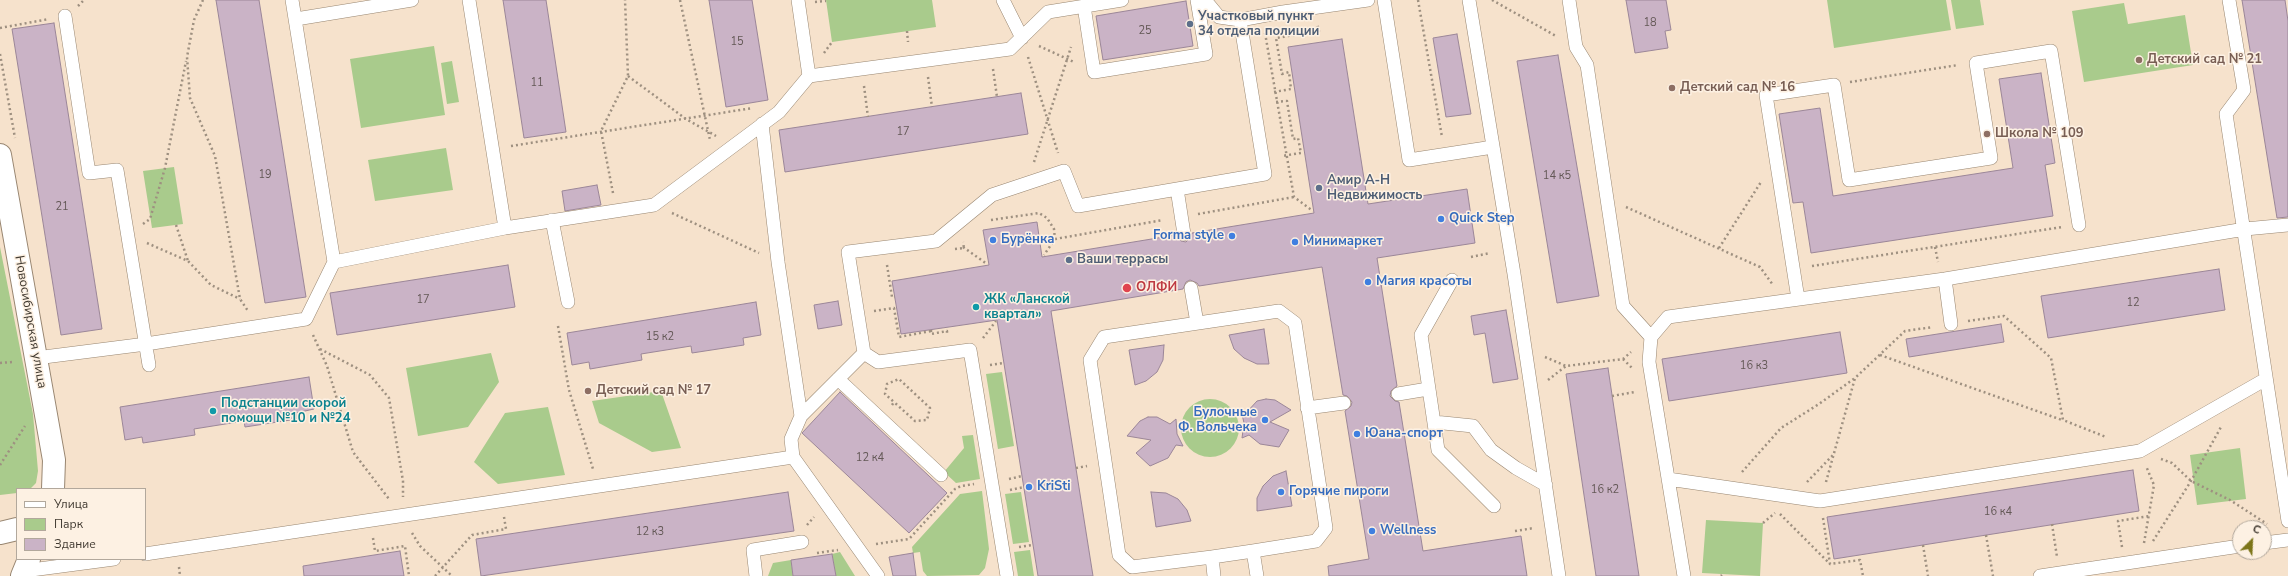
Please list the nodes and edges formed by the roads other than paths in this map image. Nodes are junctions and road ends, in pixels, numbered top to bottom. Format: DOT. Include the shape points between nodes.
graph roads {
  1 [pos="292,0"];
  2 [pos="412,0"];
  3 [pos="469,0"];
  4 [pos="798,0"];
  5 [pos="1003,0"];
  6 [pos="1122,0"];
  7 [pos="1197,0"];
  8 [pos="1205,0"];
  9 [pos="1368,0"];
  10 [pos="1384,0"];
  11 [pos="1469,0"];
  12 [pos="1569,0"];
  13 [pos="2229,0"];
  14 [pos="1084,6"];
  15 [pos="64,16"];
  16 [pos="296,19"];
  17 [pos="1240,20"];
  18 [pos="1022,38"];
  19 [pos="809,76"];
  20 [pos="762,124"];
  21 [pos="1493,147"];
  22 [pos="0,155"];
  23 [pos="1177,189"];
  24 [pos="552,220"];
  25 [pos="2079,225"];
  26 [pos="2288,225"];
  27 [pos="505,228"];
  28 [pos="2245,230"];
  29 [pos="1184,234"];
  30 [pos="334,262"];
  31 [pos="1945,279"];
  32 [pos="1452,280"];
  33 [pos="1192,288"];
  34 [pos="1798,299"];
  35 [pos="568,302"];
  36 [pos="1197,323"];
  37 [pos="1951,324"];
  38 [pos="1650,336"];
  39 [pos="146,344"];
  40 [pos="864,353"];
  41 [pos="36,358"];
  42 [pos="149,365"];
  43 [pos="2266,378"];
  44 [pos="838,380"];
  45 [pos="1428,389"];
  46 [pos="1398,394"];
  47 [pos="1344,403"];
  48 [pos="1307,408"];
  49 [pos="801,416"];
  50 [pos="1434,422"];
  51 [pos="793,457"];
  52 [pos="941,475"];
  53 [pos="1668,479"];
  54 [pos="1546,485"];
  55 [pos="53,488"];
  56 [pos="1494,506"];
  57 [pos="2288,521"];
  58 [pos="16,529"];
  59 [pos="0,534"];
  60 [pos="2288,540"];
  61 [pos="802,542"];
  62 [pos="2272,542"];
  63 [pos="2232,547"];
  64 [pos="1253,551"];
  65 [pos="146,554"];
  66 [pos="1212,557"];
  67 [pos="105,560"];
  68 [pos="25,569"];
  69 [pos="756,576"];
  70 [pos="878,576"];
  71 [pos="1007,576"];
  72 [pos="1214,576"];
  73 [pos="1257,576"];
  74 [pos="1559,576"];
  75 [pos="1684,576"];
  76 [pos="2040,576"];
  1 -- 16 [label="lane"];
  2 -- 16 [label="lane"];
  3 -- 27 [label="lane"];
  4 -- 19 [label="lane"];
  5 -- 18 [label="lane"];
  6 -- 14 [label="lane"];
  7 -- 14 [label="lane" via="1206,54 1094,72"];
  8 -- 17 [label="lane" via="1219,17"];
  9 -- 17 [label="lane"];
  10 -- 21 [label="lane" via="1409,160"];
  11 -- 21 [label="lane"];
  12 -- 38 [label="lane" via="1576,47 1587,65 1623,306"];
  13 -- 28 [label="lane" via="2244,90 2226,114"];
  14 -- 18 [label="lane" via="1048,12"];
  15 -- 39 [label="lane" via="89,173 117,170"];
  16 -- 30 [label="lane"];
  17 -- 23 [label="lane" via="1265,174"];
  18 -- 19 [label="lane" via="1010,49"];
  19 -- 20 [label="lane" via="779,112"];
  20 -- 24 [label="lane" via="654,205"];
  20 -- 49 [label="lane" via="778,262"];
  21 -- 54 [label="lane" via="1514,319 1525,348"];
  22 -- 41 [label="street, Новосибирская улица"];
  23 -- 29 [label="lane"];
  23 -- 40 [label="lane" via="1078,206 1064,171 992,194 936,241 848,252"];
  24 -- 27 [label="lane"];
  24 -- 35 [label="lane"];
  25 -- 34 [label="lane" via="2052,51 1976,63 1991,158 1865,178 1849,180 1834,85 1766,95"];
  26 -- 28 [label="lane"];
  27 -- 30 [label="lane"];
  28 -- 31 [label="lane"];
  28 -- 43 [label="lane"];
  30 -- 39 [label="lane" via="306,319"];
  31 -- 34 [label="lane"];
  31 -- 37 [label="lane"];
  32 -- 45 [label="lane" via="1420,335"];
  33 -- 36 [label="lane"];
  34 -- 38 [label="lane" via="1668,317"];
  36 -- 48 [label="lane" via="1279,311 1295,323"];
  36 -- 66 [label="lane" via="1104,337 1090,360 1119,555 1132,567"];
  38 -- 53 [label="lane" via="1649,362"];
  39 -- 41 [label="lane"];
  39 -- 42 [label="lane"];
  40 -- 44 [label="lane"];
  40 -- 71 [label="lane" via="878,362 970,350"];
  41 -- 55 [label="street, Новосибирская улица" via="54,460"];
  43 -- 53 [label="lane" via="2140,451 1820,501"];
  43 -- 57 [label="lane"];
  44 -- 49 [label="lane"];
  44 -- 52 [label="lane"];
  45 -- 46 [label="lane"];
  45 -- 50 [label="lane"];
  47 -- 48 [label="lane"];
  48 -- 64 [label="lane" via="1326,528 1316,541"];
  49 -- 51 [label="lane" via="791,439"];
  50 -- 54 [label="lane" via="1473,426 1492,450 1516,468"];
  50 -- 56 [label="lane" via="1438,450"];
  51 -- 65 [label="lane"];
  51 -- 70 [label="lane"];
  53 -- 75 [label="lane"];
  54 -- 74 [label="lane"];
  58 -- 59 [label="street"];
  60 -- 62 [label="lane"];
  61 -- 69 [label="lane" via="753,550"];
  63 -- 76 [label="lane"];
  64 -- 66 [label="lane"];
  64 -- 73 [label="lane"];
  66 -- 72 [label="lane"];
  67 -- 68 [label="lane"];
}
